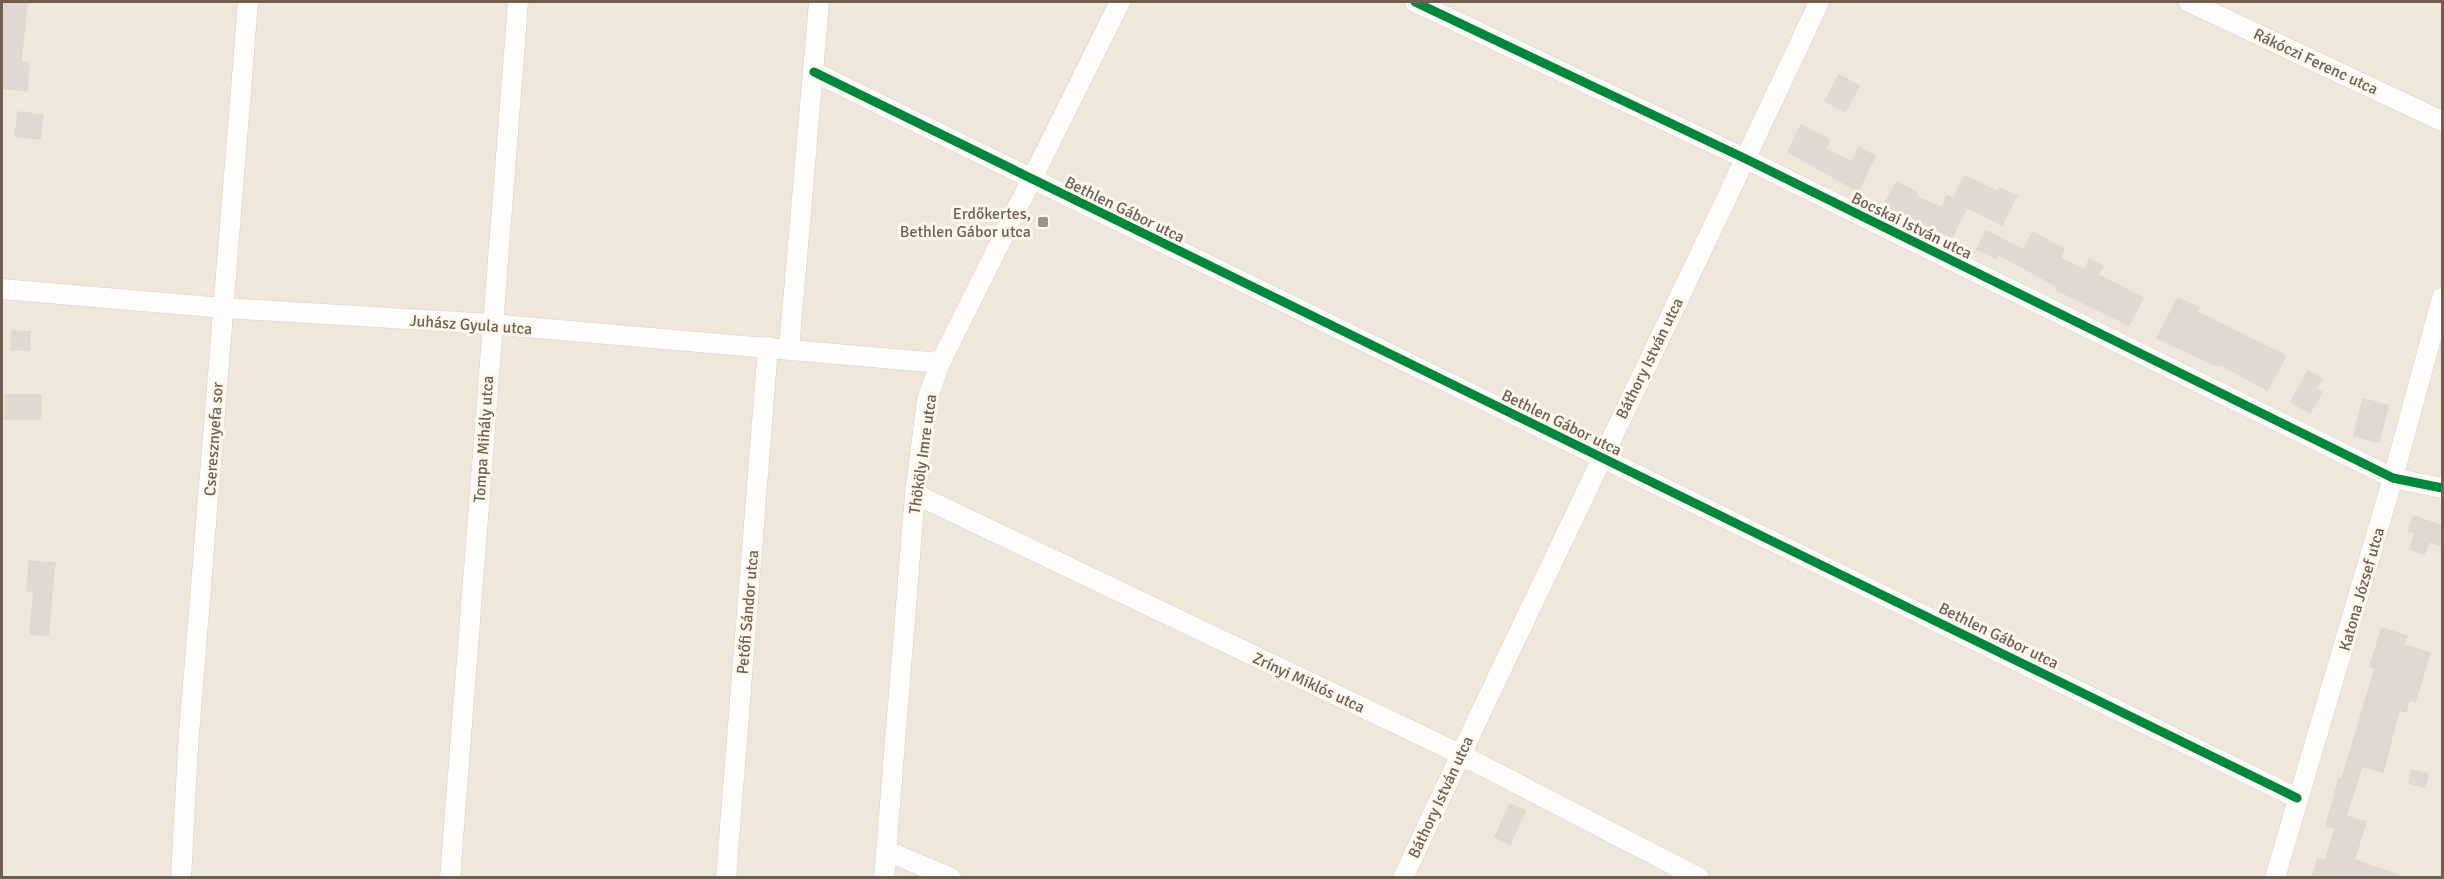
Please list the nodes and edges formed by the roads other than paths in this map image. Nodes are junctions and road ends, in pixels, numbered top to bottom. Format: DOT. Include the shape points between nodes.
graph roads {
  1 [pos="248,2"];
  2 [pos="518,2"];
  3 [pos="819,2"];
  4 [pos="1120,2"];
  5 [pos="1415,2"];
  6 [pos="1819,2"];
  7 [pos="2189,2"];
  8 [pos="814,72"];
  9 [pos="2442,122"];
  10 [pos="1746,159"];
  11 [pos="1032,181"];
  12 [pos="2,289"];
  13 [pos="2442,298"];
  14 [pos="223,308"];
  15 [pos="491,324"];
  16 [pos="768,347"];
  17 [pos="789,349"];
  18 [pos="940,363"];
  19 [pos="1601,457"];
  20 [pos="2393,478"];
  21 [pos="2442,488"];
  22 [pos="915,494"];
  23 [pos="1460,754"];
  24 [pos="2297,798"];
  25 [pos="887,851"];
  26 [pos="181,878"];
  27 [pos="450,878"];
  28 [pos="726,878"];
  29 [pos="884,878"];
  30 [pos="951,878"];
  31 [pos="1402,878"];
  32 [pos="1699,878"];
  33 [pos="2275,878"];
  1 -- 14 [label="street, Cseresznyefa sor"];
  2 -- 15 [label="street, Tompa Mihály utca"];
  3 -- 8 [label="street"];
  4 -- 11 [label="street, Thököly Imre utca"];
  5 -- 10 [label="street, Bocskai István utca"];
  6 -- 10 [label="street, Báthory István utca"];
  7 -- 9 [label="street, Rákóczi Ferenc utca"];
  8 -- 11 [label="street, Bethlen Gábor utca"];
  8 -- 17 [label="street"];
  10 -- 19 [label="street, Báthory István utca"];
  10 -- 20 [label="street, Bocskai István utca"];
  11 -- 18 [label="street, Thököly Imre utca"];
  11 -- 19 [label="street, Bethlen Gábor utca"];
  12 -- 14 [label="street, Juhász Gyula utca"];
  13 -- 20 [label="street, Katona József utca"];
  14 -- 15 [label="street, Juhász Gyula utca"];
  14 -- 26 [label="street, Cseresznyefa sor"];
  15 -- 16 [label="street, Juhász Gyula utca"];
  15 -- 27 [label="street, Tompa Mihály utca"];
  16 -- 17 [label="street, Juhász Gyula utca"];
  16 -- 28 [label="street, Petőfi Sándor utca"];
  17 -- 18 [label="street, Juhász Gyula utca"];
  18 -- 22 [label="street, Thököly Imre utca" via="927,400"];
  19 -- 23 [label="street, Báthory István utca"];
  19 -- 24 [label="street, Bethlen Gábor utca"];
  20 -- 21 [label="street, Bocskai István utca"];
  20 -- 24 [label="street, Katona József utca"];
  22 -- 23 [label="street, Zrínyi Miklós utca"];
  22 -- 25 [label="street, Thököly Imre utca"];
  23 -- 31 [label="street, Báthory István utca"];
  23 -- 32 [label="street, Zrínyi Miklós utca"];
  24 -- 33 [label="street, Katona József utca"];
  25 -- 29 [label="street, Thököly Imre utca"];
  25 -- 30 [label="street"];
}
